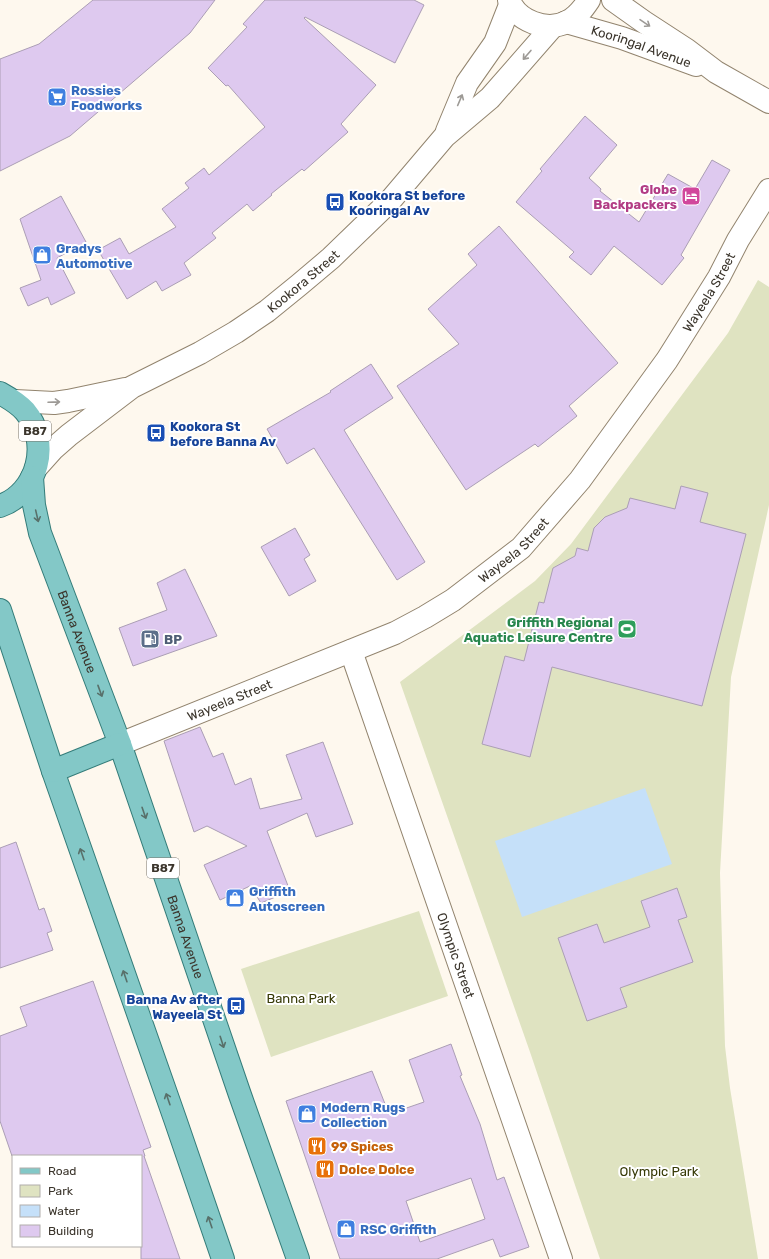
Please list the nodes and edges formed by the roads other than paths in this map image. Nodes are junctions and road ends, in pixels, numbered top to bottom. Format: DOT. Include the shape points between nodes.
graph roads {
  1 [pos="589,0"];
  2 [pos="613,0"];
  3 [pos="510,2"];
  4 [pos="559,24"];
  5 [pos="716,72"];
  6 [pos="769,102"];
  7 [pos="445,136"];
  8 [pos="769,190"];
  9 [pos="132,388"];
  10 [pos="8,397"];
  11 [pos="34,473"];
  12 [pos="0,506"];
  13 [pos="0,610"];
  14 [pos="351,651"];
  15 [pos="120,744"];
  16 [pos="53,771"];
  17 [pos="223,1259"];
  18 [pos="298,1259"];
  19 [pos="561,1259"];
  1 -- 4 [label="street, Kookora Street" via="579,14"];
  2 -- 5 [label="street, Kooringal Avenue, one-way"];
  3 -- 4 [label="street, Kooringal Avenue" via="518,14 529,21 541,25"];
  7 -- 3 [label="street, Kookora Street, one-way" via="467,83 495,42"];
  4 -- 5 [label="street, Kooringal Avenue" via="622,38"];
  4 -- 7 [label="street, Kookora Street, one-way" via="490,98"];
  5 -- 6 [label="street, Kooringal Avenue"];
  7 -- 9 [label="street, Kookora Street" via="375,216 331,258 273,307 200,353"];
  8 -- 14 [label="street, Wayeela Street" via="738,240 720,277 666,360 580,480 521,548 453,600 425,617 395,633"];
  10 -- 9 [label="street, Kookora Street, one-way" via="54,403"];
  9 -- 11 [label="street, Kookora Street" via="53,449"];
  10 -- 11 [label="main road, B87" via="26,412 38,438 39,454"];
  11 -- 12 [label="main road, B87" via="16,497"];
  11 -- 15 [label="main road, Banna Avenue / B87, one-way" via="34,505 40,533"];
  13 -- 16 [label="main road"];
  14 -- 15 [label="street, Wayeela Street"];
  14 -- 19 [label="street, Olympic Street"];
  15 -- 16 [label="main road"];
  15 -- 18 [label="main road, Banna Avenue / B87, one-way"];
  17 -- 16 [label="main road, one-way"];
}
